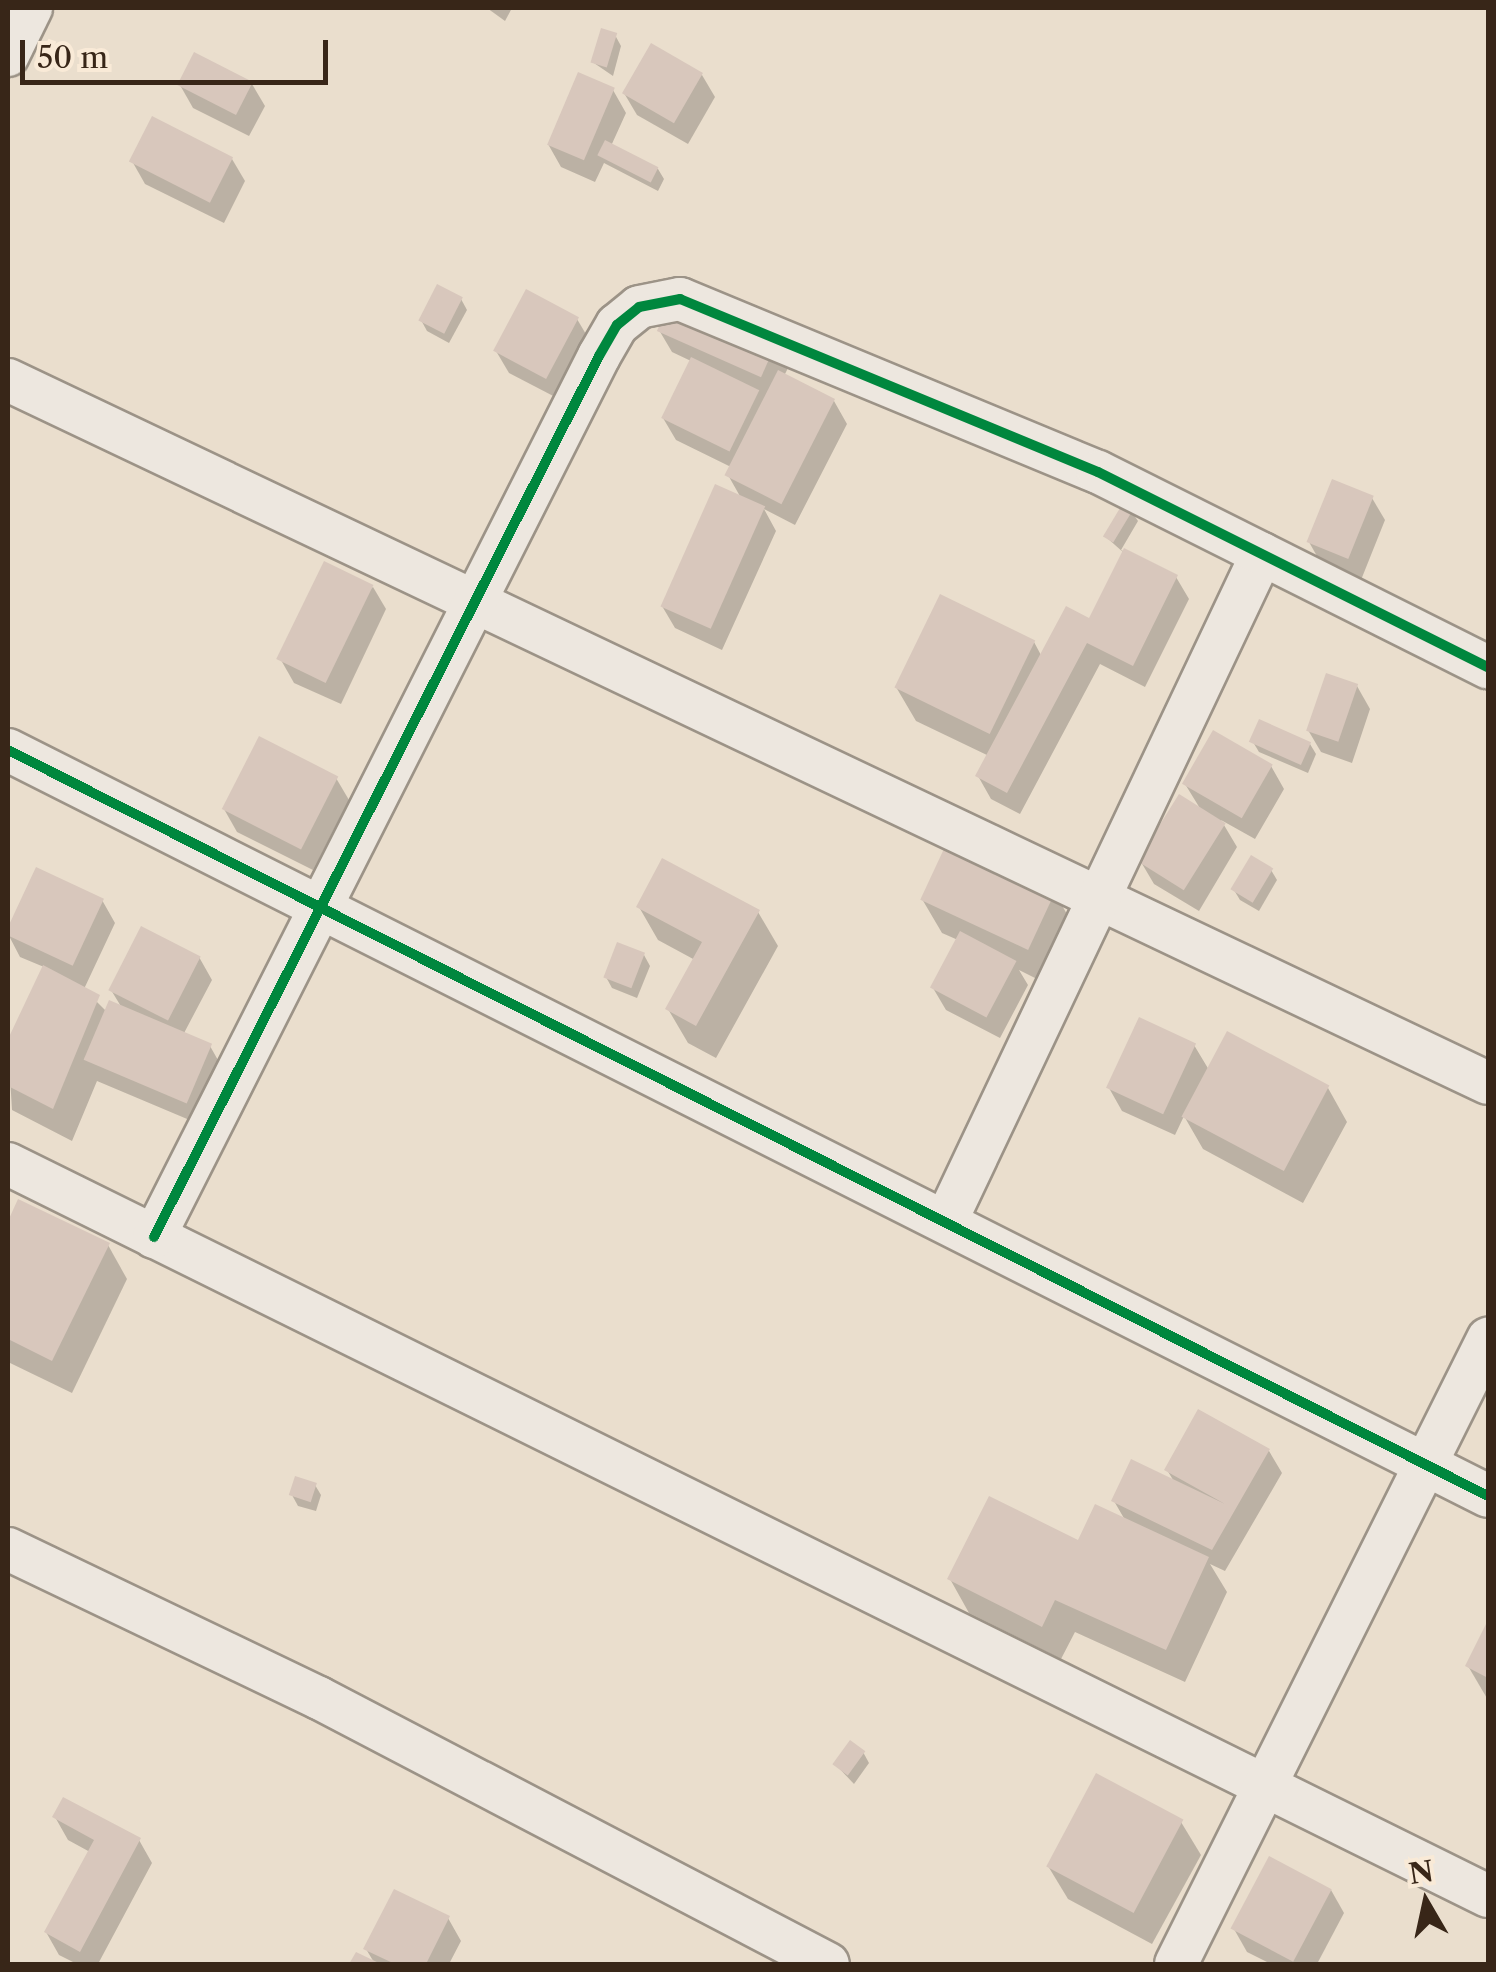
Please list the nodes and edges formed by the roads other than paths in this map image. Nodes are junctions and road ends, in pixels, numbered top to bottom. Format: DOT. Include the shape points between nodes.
graph roads {
  1 [pos="31,8"];
  2 [pos="8,55"];
  3 [pos="8,380"];
  4 [pos="1262,554"];
  5 [pos="479,602"];
  6 [pos="1488,667"];
  7 [pos="8,750"];
  8 [pos="1097,893"];
  9 [pos="325,906"];
  10 [pos="1488,1083"];
  11 [pos="8,1164"];
  12 [pos="946,1220"];
  13 [pos="154,1237"];
  14 [pos="1488,1339"];
  15 [pos="1424,1463"];
  16 [pos="1488,1496"];
  17 [pos="8,1549"];
  18 [pos="1265,1786"];
  19 [pos="1488,1896"];
  20 [pos="828,1964"];
  21 [pos="1176,1964"];
  1 -- 2 [label="street"];
  3 -- 5 [label="street"];
  4 -- 5 [label="street" via="1098,472 680,299 639,307 616,325"];
  4 -- 6 [label="street"];
  4 -- 8 [label="street"];
  5 -- 8 [label="street"];
  5 -- 9 [label="street"];
  7 -- 9 [label="street"];
  8 -- 10 [label="street"];
  8 -- 12 [label="street"];
  9 -- 12 [label="street"];
  9 -- 13 [label="street"];
  11 -- 13 [label="street"];
  12 -- 15 [label="street"];
  13 -- 18 [label="street"];
  14 -- 15 [label="street"];
  15 -- 16 [label="street"];
  15 -- 18 [label="street"];
  17 -- 20 [label="street" via="320,1698"];
  18 -- 19 [label="street"];
  18 -- 21 [label="street"];
}
